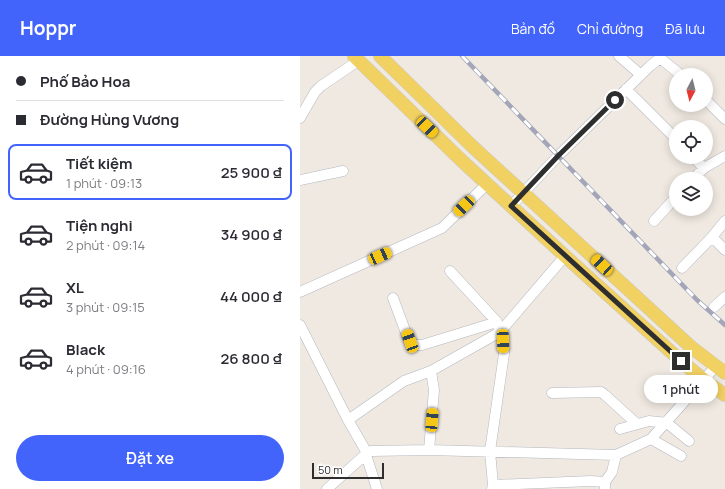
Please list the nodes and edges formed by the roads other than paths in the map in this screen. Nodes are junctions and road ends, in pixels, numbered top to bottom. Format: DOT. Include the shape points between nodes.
graph roads {
  1 [pos="380,56"];
  2 [pos="619,56"];
  3 [pos="661,57"];
  4 [pos="356,59"];
  5 [pos="673,68"];
  6 [pos="641,75"];
  7 [pos="626,89"];
  8 [pos="713,107"];
  9 [pos="300,118"];
  10 [pos="725,119"];
  11 [pos="669,132"];
  12 [pos="725,156"];
  13 [pos="700,164"];
  14 [pos="704,168"];
  15 [pos="343,171"];
  16 [pos="700,172"];
  17 [pos="300,179"];
  18 [pos="487,184"];
  19 [pos="300,187"];
  20 [pos="523,193"];
  21 [pos="669,205"];
  22 [pos="511,206"];
  23 [pos="654,221"];
  24 [pos="725,221"];
  25 [pos="712,237"];
  26 [pos="725,250"];
  27 [pos="565,256"];
  28 [pos="682,268"];
  29 [pos="450,271"];
  30 [pos="300,292"];
  31 [pos="725,297"];
  32 [pos="393,298"];
  33 [pos="714,307"];
  34 [pos="300,325"];
  35 [pos="498,327"];
  36 [pos="720,370"];
  37 [pos="431,371"];
  38 [pos="704,380"];
  39 [pos="552,393"];
  40 [pos="725,395"];
  41 [pos="348,420"];
  42 [pos="667,423"];
  43 [pos="637,424"];
  44 [pos="620,429"];
  45 [pos="651,440"];
  46 [pos="689,441"];
  47 [pos="429,450"];
  48 [pos="490,451"];
  49 [pos="367,453"];
  50 [pos="616,455"];
  51 [pos="682,456"];
  52 [pos="605,486"];
  53 [pos="492,487"];
  54 [pos="328,489"];
  55 [pos="377,489"];
  1 -- 20 [label="main road"];
  2 -- 6 [label="street"];
  3 -- 5 [label="street"];
  3 -- 6 [label="street"];
  4 -- 9 [label="street" via="315,92"];
  4 -- 18 [label="main road"];
  6 -- 7 [label="street"];
  7 -- 11 [label="street"];
  7 -- 20 [label="street"];
  8 -- 10 [label="street"];
  12 -- 14 [label="street"];
  13 -- 14 [label="street"];
  14 -- 16 [label="street"];
  15 -- 17 [label="street"];
  17 -- 19 [label="street"];
  18 -- 22 [label="main road"];
  18 -- 30 [label="street" via="442,228"];
  20 -- 22 [label="street"];
  20 -- 36 [label="main road" via="691,347"];
  21 -- 23 [label="street"];
  22 -- 27 [label="main road"];
  24 -- 25 [label="street"];
  25 -- 26 [label="street"];
  25 -- 28 [label="street"];
  27 -- 35 [label="street"];
  27 -- 38 [label="main road"];
  29 -- 35 [label="street"];
  31 -- 33 [label="street"];
  32 -- 35 [label="street" via="410,341 414,345 422,346"];
  34 -- 41 [label="street"];
  35 -- 37 [label="street"];
  35 -- 48 [label="street" via="504,354"];
  36 -- 38 [label="street"];
  37 -- 41 [label="street" via="404,381"];
  37 -- 47 [label="street" via="434,390"];
  38 -- 40 [label="main road"];
  38 -- 42 [label="street"];
  39 -- 43 [label="street" via="601,392"];
  41 -- 49 [label="street"];
  42 -- 43 [label="street" via="649,421"];
  42 -- 45 [label="street"];
  42 -- 46 [label="street"];
  43 -- 44 [label="street"];
  45 -- 50 [label="street"];
  45 -- 51 [label="street"];
  47 -- 48 [label="street"];
  47 -- 49 [label="street"];
  48 -- 50 [label="street"];
  48 -- 53 [label="street"];
  49 -- 54 [label="street"];
  49 -- 55 [label="street"];
  50 -- 52 [label="street"];
  52 -- 53 [label="street" via="591,481"];
}
